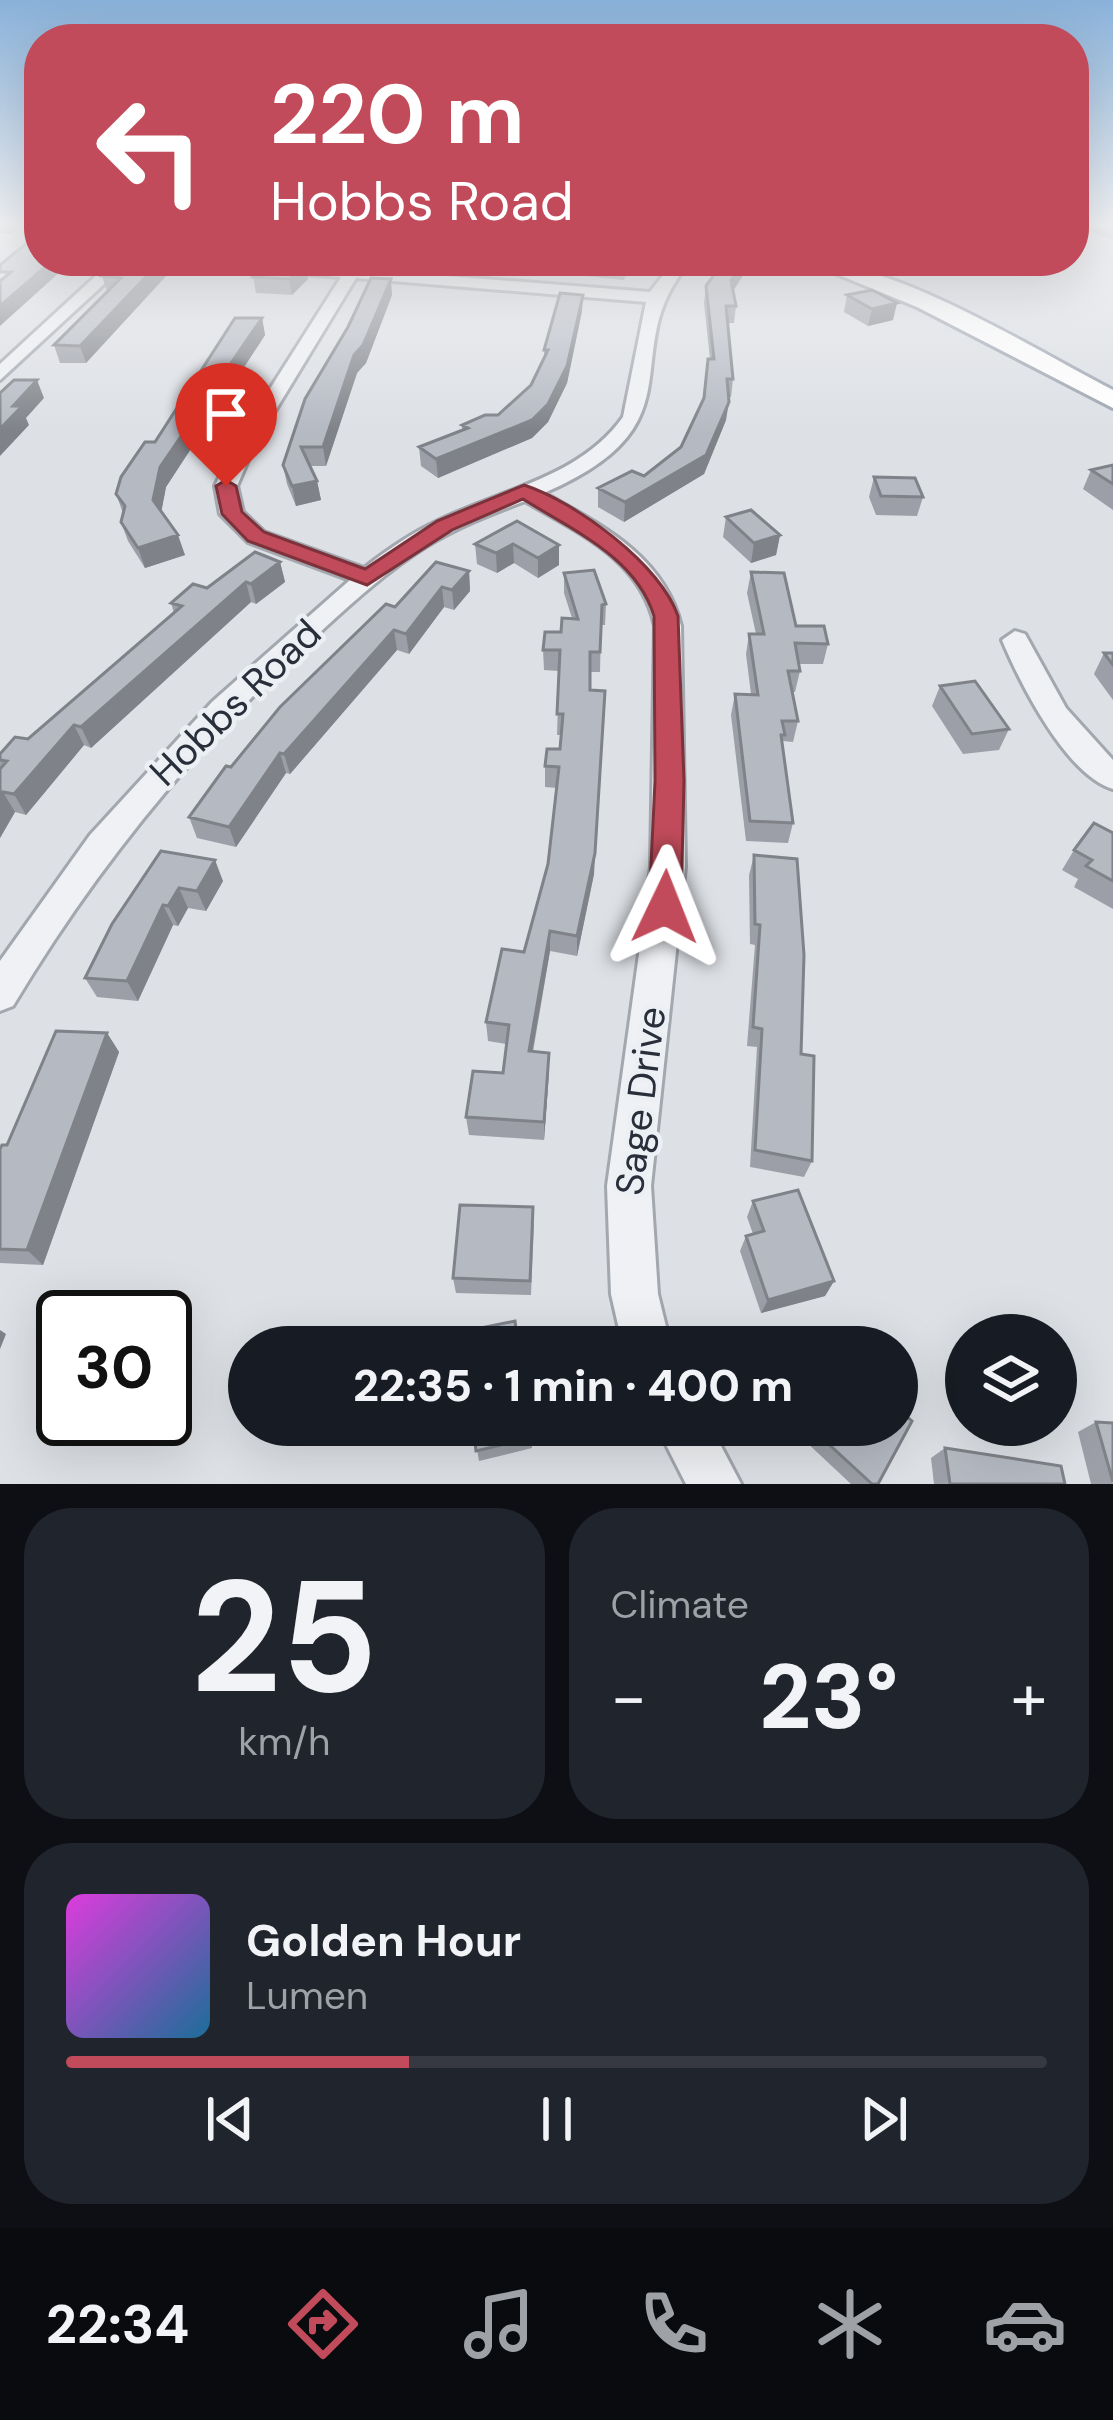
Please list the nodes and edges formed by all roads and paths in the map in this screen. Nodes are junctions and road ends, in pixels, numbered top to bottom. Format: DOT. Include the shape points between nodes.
graph roads {
  1 [pos="86,293"];
  2 [pos="339,293"];
  3 [pos="594,293"];
  4 [pos="659,293"];
  5 [pos="902,293"];
  6 [pos="657,298"];
  7 [pos="0,374"];
  8 [pos="1113,400"];
  9 [pos="524,491"];
  10 [pos="367,578"];
  11 [pos="1015,640"];
  12 [pos="1113,778"];
  13 [pos="0,994"];
  14 [pos="643,1326"];
  15 [pos="693,1446"];
  16 [pos="715,1484"];
  1 -- 7 [label="street"];
  2 -- 10 [label="street" via="226,486 232,514 256,537"];
  3 -- 6 [label="street"];
  4 -- 6 [label="street, Hobbs Road"];
  5 -- 8 [label="main road"];
  6 -- 9 [label="street, Hobbs Road" via="630,423 606,448"];
  9 -- 10 [label="street, Hobbs Road" via="444,525"];
  9 -- 14 [label="street, Sage Drive" via="624,554 666,616 665,907 627,1181 628,1252"];
  10 -- 13 [label="street, Hobbs Road" via="151,780 54,907"];
  11 -- 12 [label="street" via="1058,723"];
  15 -- 16 [label="street"];
}
